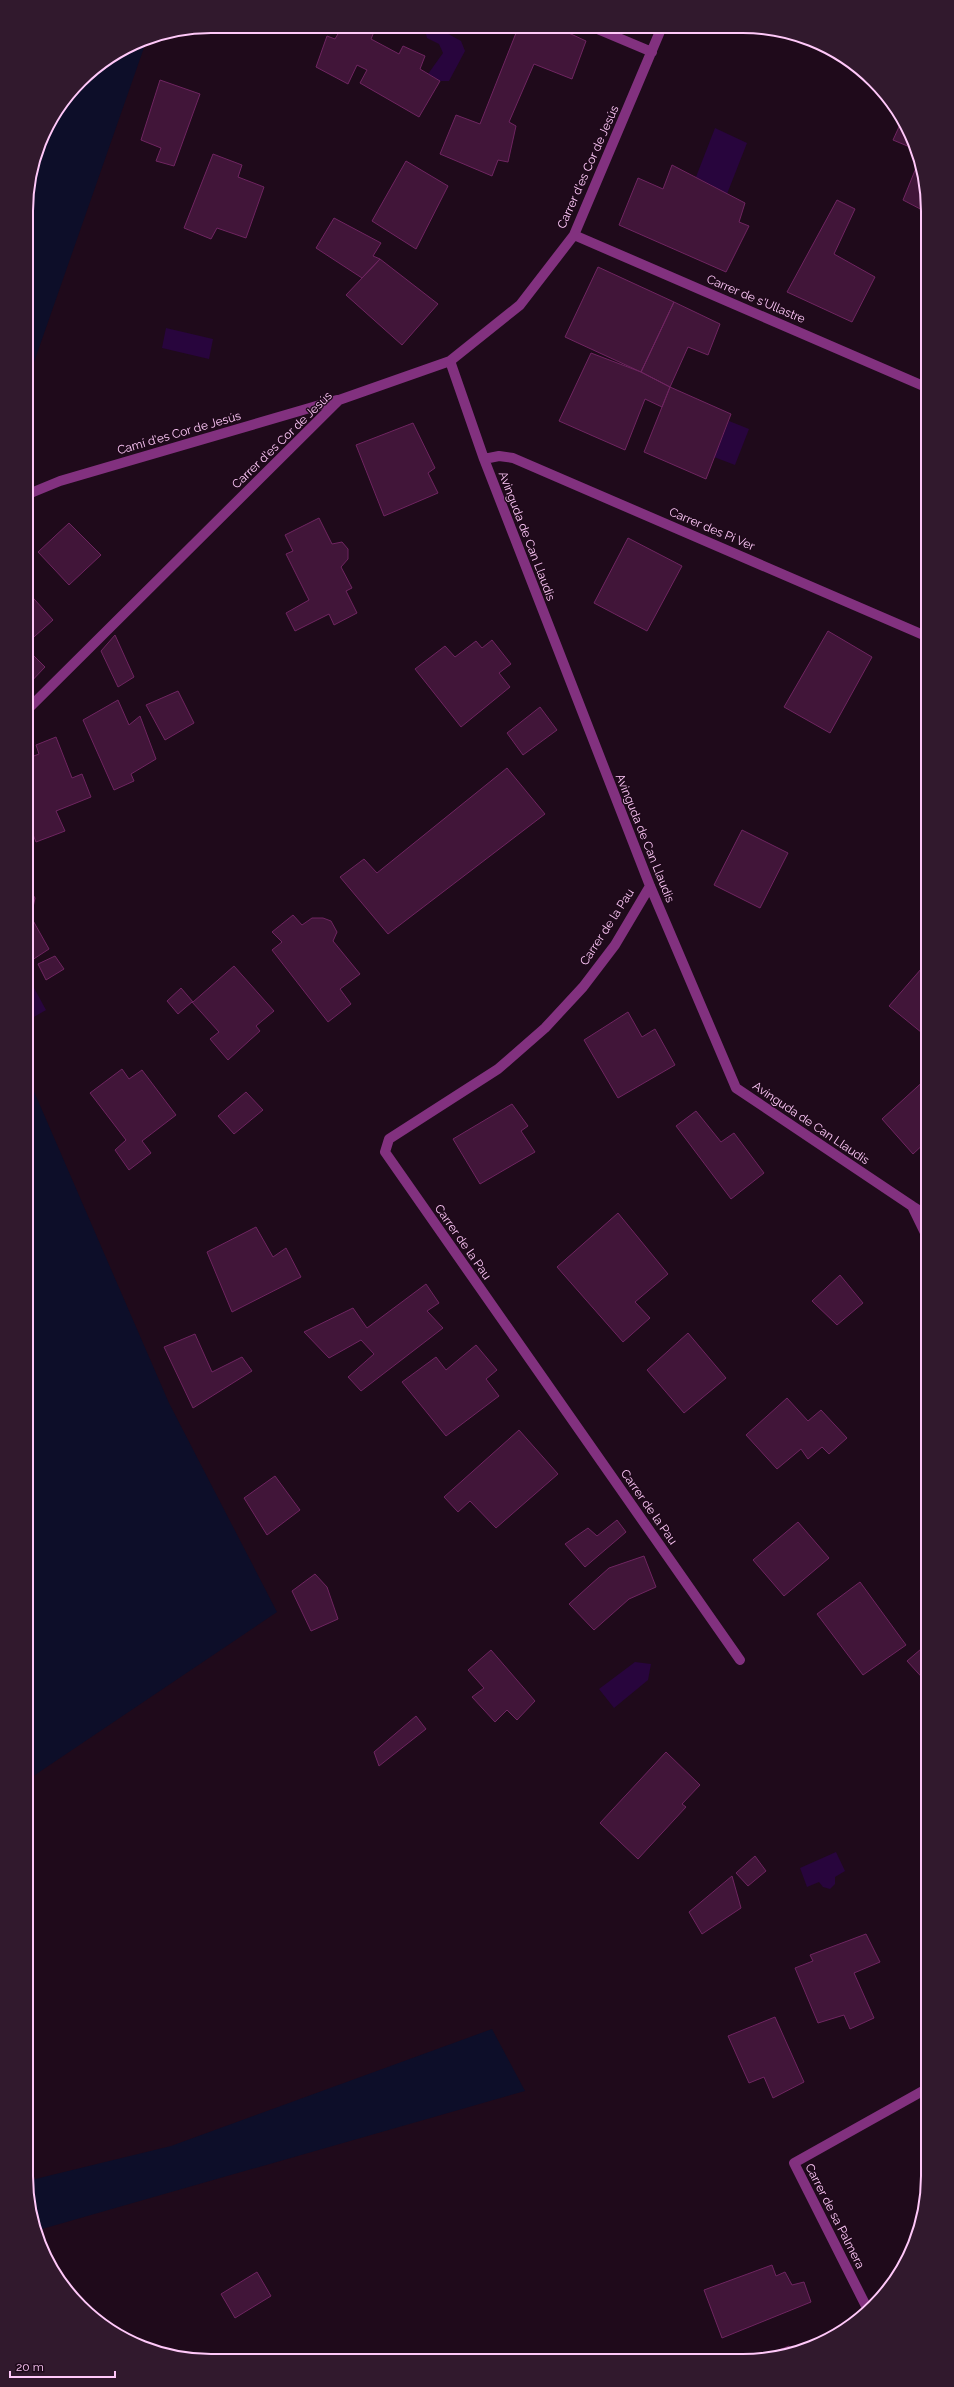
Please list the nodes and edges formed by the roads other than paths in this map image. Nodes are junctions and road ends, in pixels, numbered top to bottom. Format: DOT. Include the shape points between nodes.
graph roads {
  1 [pos="607,33"];
  2 [pos="659,33"];
  3 [pos="652,52"];
  4 [pos="574,235"];
  5 [pos="450,361"];
  6 [pos="921,385"];
  7 [pos="339,400"];
  8 [pos="484,459"];
  9 [pos="33,491"];
  10 [pos="921,635"];
  11 [pos="33,704"];
  12 [pos="650,886"];
  13 [pos="912,1206"];
  14 [pos="921,1212"];
  15 [pos="921,1225"];
  16 [pos="740,1660"];
  17 [pos="921,2092"];
  18 [pos="866,2305"];
  1 -- 3 [label="street"];
  2 -- 3 [label="street, Carrer d'es Cor de Jesús"];
  3 -- 4 [label="street, Carrer d'es Cor de Jesús"];
  4 -- 5 [label="street, Carrer d'es Cor de Jesús" via="520,305"];
  4 -- 6 [label="street, Carrer de s'Ullastre"];
  5 -- 7 [label="street, Carrer d'es Cor de Jesús"];
  5 -- 8 [label="street, Avinguda de Can Llaudis"];
  7 -- 9 [label="street, Camí d'es Cor de Jesús" via="60,481"];
  7 -- 11 [label="street, Carrer d'es Cor de Jesús"];
  8 -- 10 [label="street, Carrer des Pi Ver" via="499,456 513,458"];
  8 -- 12 [label="street, Avinguda de Can Llaudis"];
  12 -- 13 [label="street, Avinguda de Can Llaudis" via="736,1088"];
  12 -- 16 [label="street, Carrer de la Pau" via="615,945 583,987 545,1028 498,1070 388,1139 385,1152"];
  13 -- 14 [label="street, Avinguda de Can Llaudis"];
  13 -- 15 [label="street"];
  17 -- 18 [label="street, Carrer de sa Palmera" via="794,2163"];
}
